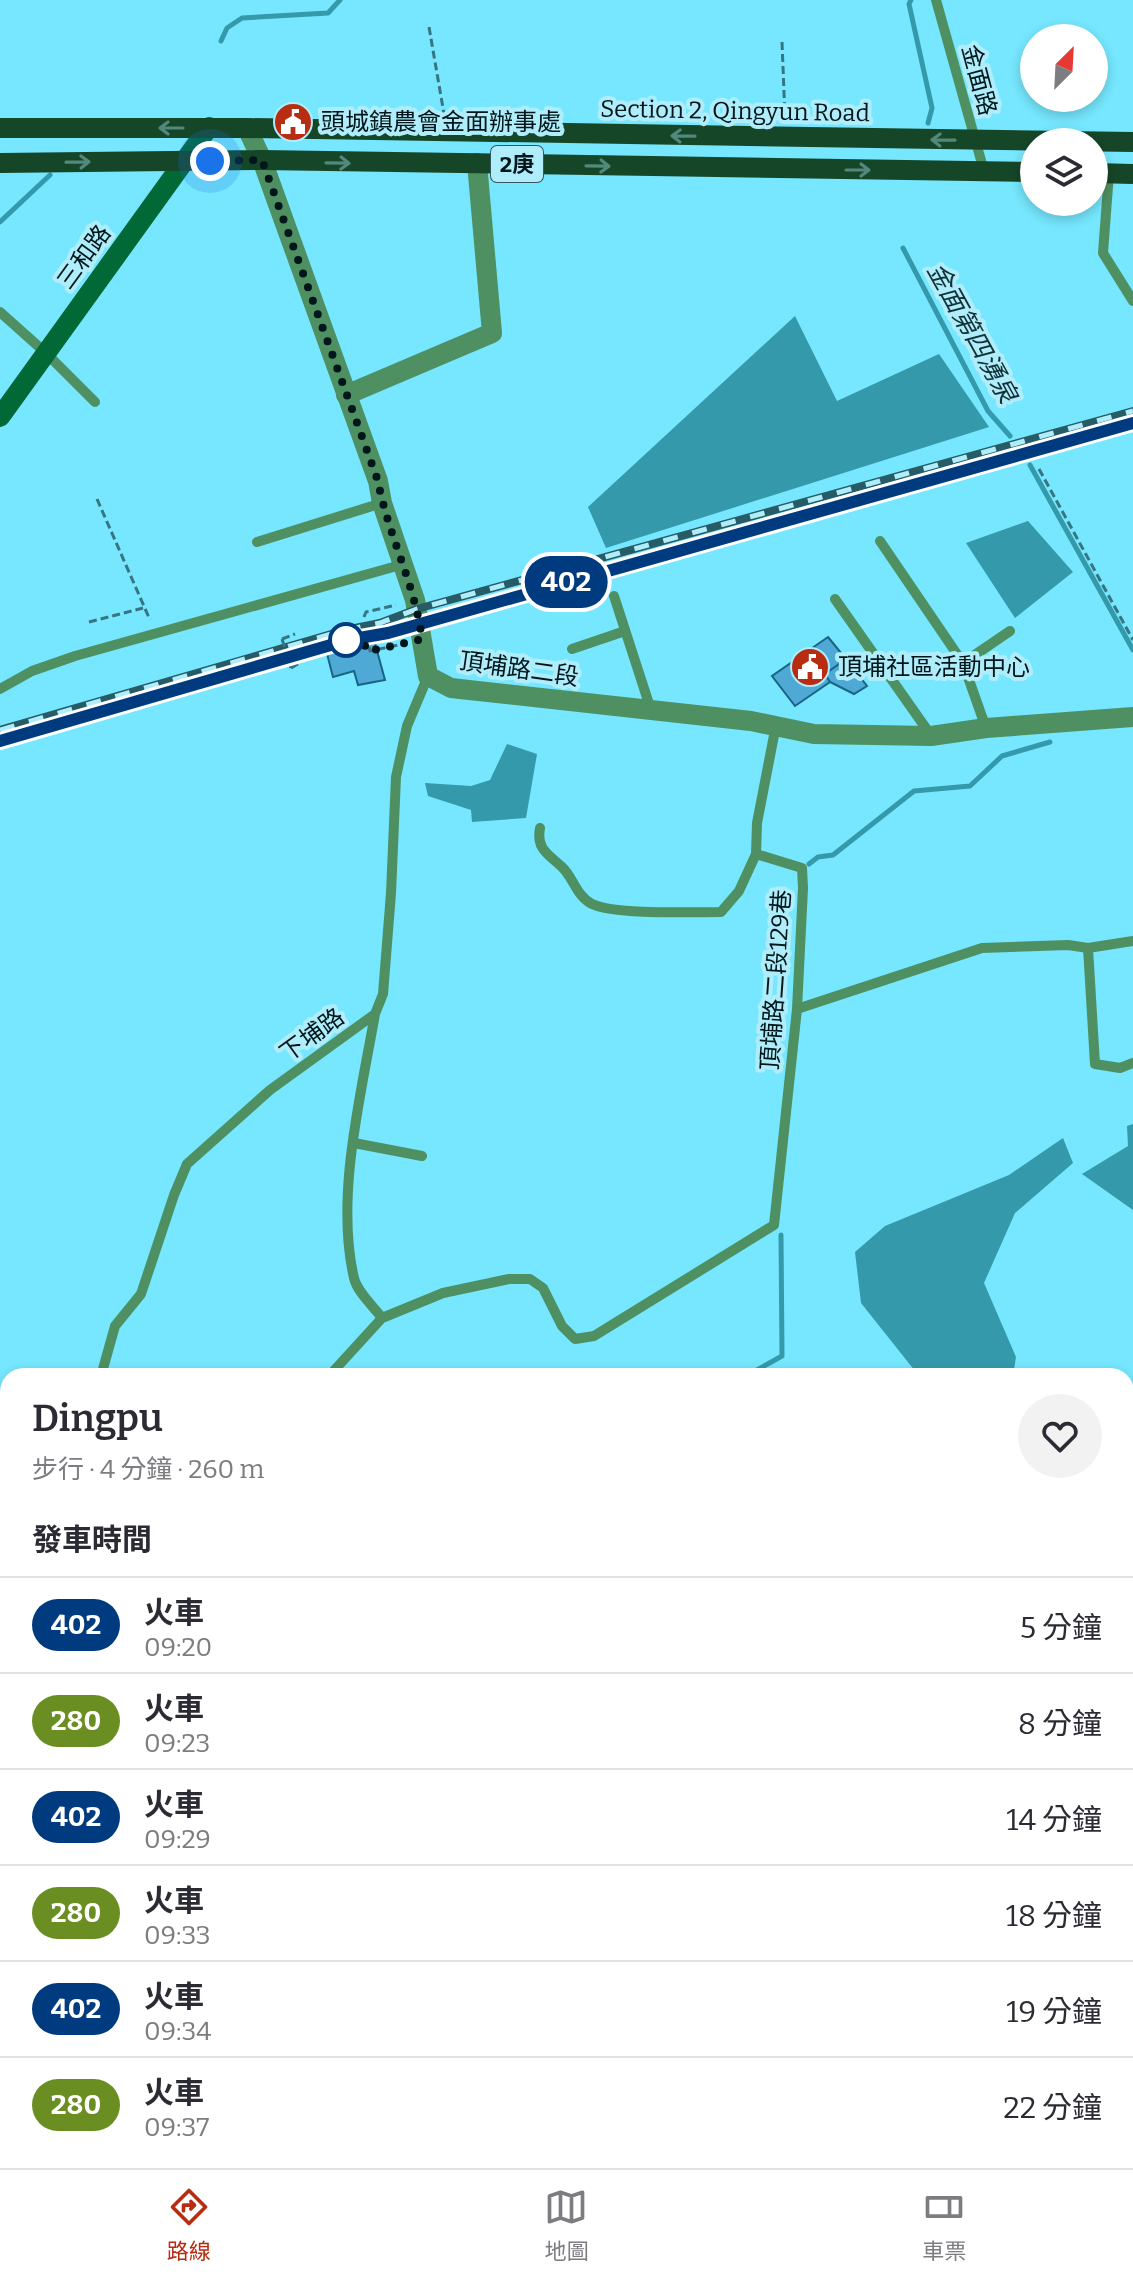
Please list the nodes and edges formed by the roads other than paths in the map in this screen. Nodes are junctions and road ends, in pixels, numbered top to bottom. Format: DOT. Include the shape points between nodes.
graph roads {
  1 [pos="936,0"];
  2 [pos="2,125"];
  3 [pos="209,127"];
  4 [pos="247,128"];
  5 [pos="975,141"];
  6 [pos="1133,142"];
  7 [pos="262,160"];
  8 [pos="184,162"];
  9 [pos="0,163"];
  10 [pos="477,163"];
  11 [pos="984,171"];
  12 [pos="1020,172"];
  13 [pos="1108,173"];
  14 [pos="1133,174"];
  15 [pos="1102,216"];
  16 [pos="1133,301"];
  17 [pos="0,312"];
  18 [pos="47,354"];
  19 [pos="346,395"];
  20 [pos="95,402"];
  21 [pos="0,417"];
  22 [pos="382,503"];
  23 [pos="880,541"];
  24 [pos="257,542"];
  25 [pos="404,564"];
  26 [pos="614,596"];
  27 [pos="835,599"];
  28 [pos="625,631"];
  29 [pos="1010,631"];
  30 [pos="572,649"];
  31 [pos="963,663"];
  32 [pos="428,676"];
  33 [pos="0,689"];
  34 [pos="651,710"];
  35 [pos="1133,717"];
  36 [pos="776,725"];
  37 [pos="986,728"];
  38 [pos="931,736"];
  39 [pos="540,828"];
  40 [pos="756,854"];
  41 [pos="1133,941"];
  42 [pos="1088,948"];
  43 [pos="797,1009"];
  44 [pos="375,1014"];
  45 [pos="1133,1063"];
  46 [pos="354,1143"];
  47 [pos="422,1156"];
  48 [pos="382,1318"];
  49 [pos="103,1368"];
  50 [pos="336,1368"];
  1 -- 5 [label="lane, 金面路"];
  3 -- 2 [label="main road, Section 2, Qingyun Road / 2庚, one-way"];
  3 -- 4 [label="main road, Section 2, Qingyun Road / 2庚"];
  3 -- 8 [label="main road, 三和路"];
  5 -- 4 [label="main road, Section 2, Qingyun Road / 2庚, one-way"];
  4 -- 7 [label="street, 頂埔路二段"];
  5 -- 6 [label="main road, Section 2, Qingyun Road / 2庚"];
  5 -- 11 [label="lane, 金面路"];
  7 -- 8 [label="main road, 2庚"];
  7 -- 10 [label="main road, 2庚, one-way"];
  7 -- 19 [label="street, 頂埔路二段"];
  9 -- 8 [label="main road, 2庚, one-way"];
  8 -- 18 [label="main road, 三和路"];
  10 -- 11 [label="main road, 2庚, one-way"];
  10 -- 19 [label="street" via="492,333"];
  11 -- 12 [label="main road, 2庚"];
  13 -- 14 [label="main road"];
  15 -- 16 [label="lane" via="1103,253"];
  17 -- 18 [label="lane"];
  18 -- 20 [label="lane"];
  18 -- 21 [label="main road, 三和路"];
  19 -- 22 [label="street, 頂埔路二段"];
  22 -- 24 [label="lane"];
  22 -- 25 [label="street, 頂埔路二段"];
  23 -- 31 [label="lane"];
  25 -- 32 [label="street, 頂埔路二段"];
  25 -- 33 [label="lane" via="32,671"];
  26 -- 28 [label="lane"];
  27 -- 38 [label="lane"];
  28 -- 30 [label="lane"];
  28 -- 34 [label="lane"];
  29 -- 31 [label="lane"];
  31 -- 37 [label="lane"];
  32 -- 34 [label="street, 頂埔路二段" via="451,688"];
  32 -- 44 [label="lane, 下埔路" via="407,726 396,777 383,994"];
  34 -- 36 [label="street, 頂埔路二段"];
  35 -- 37 [label="street, 頂埔路二段"];
  36 -- 38 [label="street, 頂埔路二段" via="814,734"];
  36 -- 40 [label="lane"];
  37 -- 38 [label="street, 頂埔路二段"];
  39 -- 40 [label="lane" via="544,853 565,869 591,904 617,909 721,912 739,891"];
  40 -- 43 [label="lane, 頂埔路二段129巷" via="802,868"];
  41 -- 42 [label="lane"];
  42 -- 43 [label="lane" via="982,948"];
  42 -- 45 [label="lane" via="1095,1064 1120,1068"];
  43 -- 48 [label="lane, 頂埔路二段129巷" via="774,1225 594,1336 575,1339 562,1326 543,1288 530,1279 443,1293"];
  44 -- 46 [label="lane"];
  44 -- 49 [label="lane, 下埔路" via="270,1090 187,1164 141,1294 115,1326"];
  46 -- 47 [label="lane"];
  46 -- 48 [label="lane" via="346,1206 354,1281"];
  48 -- 50 [label="lane"];
}
